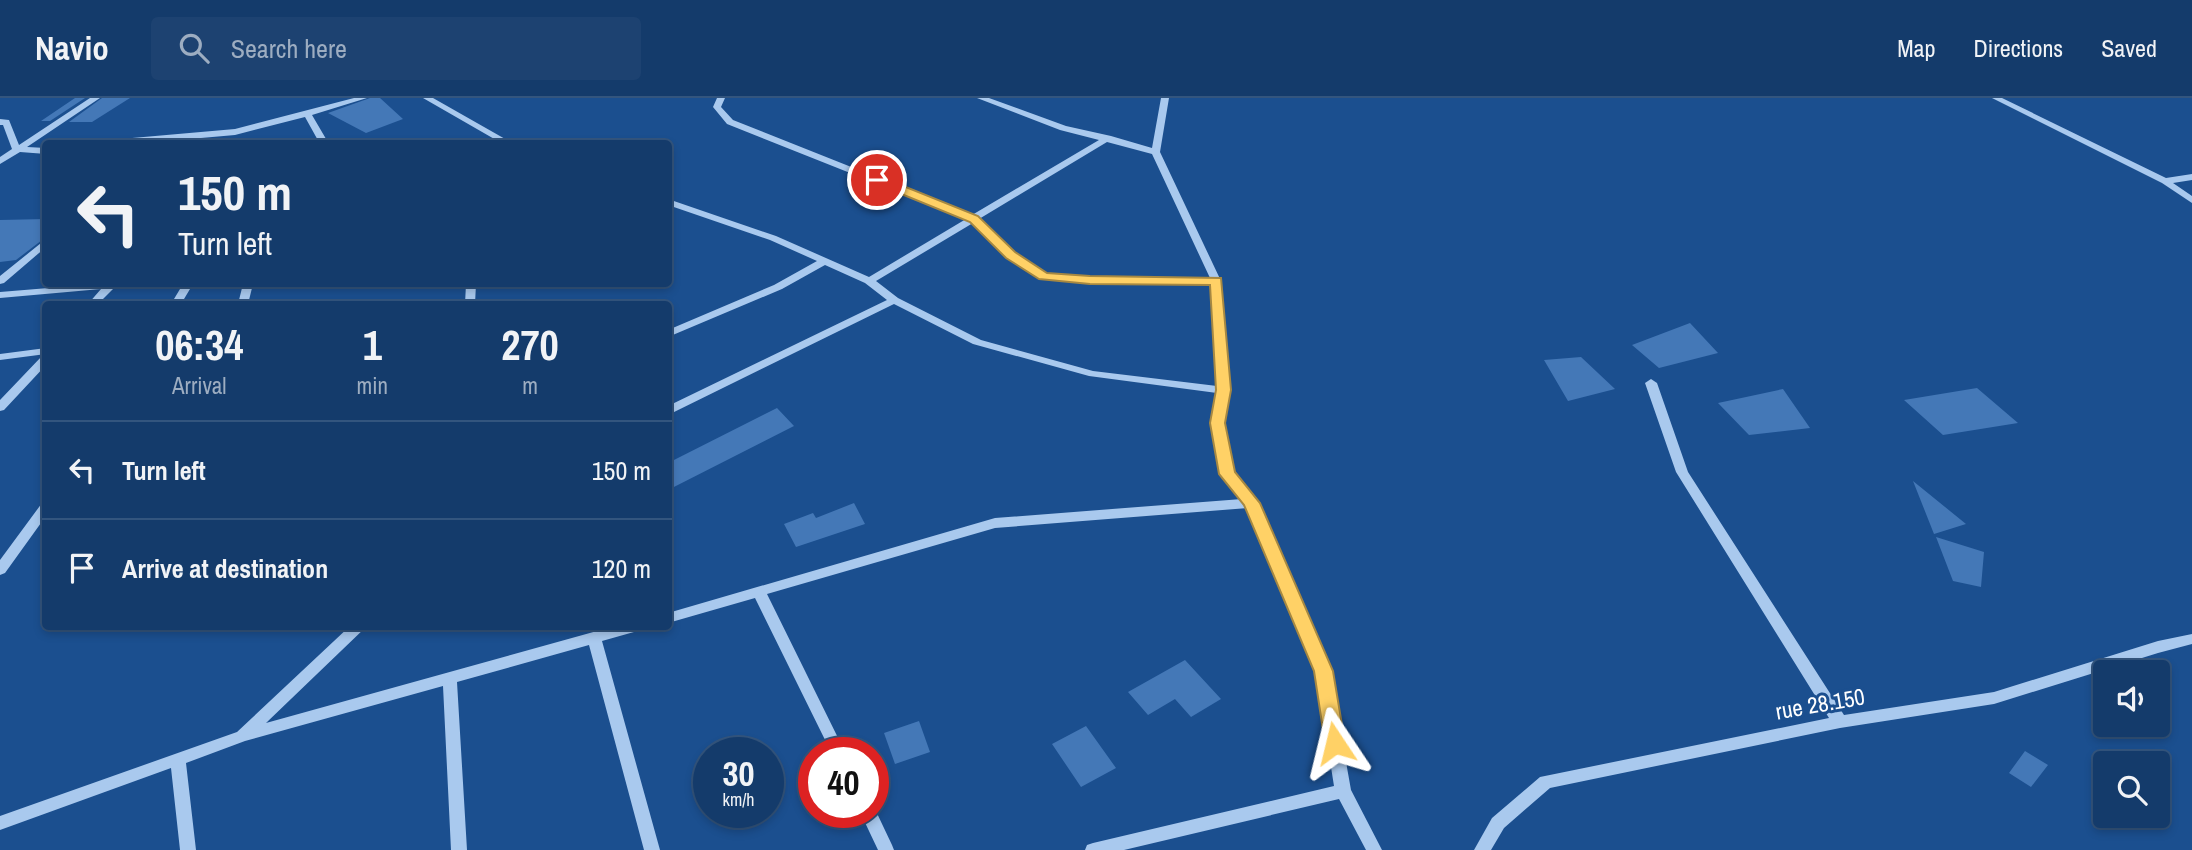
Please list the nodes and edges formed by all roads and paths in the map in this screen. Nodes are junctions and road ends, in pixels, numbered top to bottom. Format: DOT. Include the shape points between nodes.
graph roads {
  1 [pos="96,98"];
  2 [pos="363,98"];
  3 [pos="428,98"];
  4 [pos="721,98"];
  5 [pos="981,98"];
  6 [pos="1166,98"];
  7 [pos="1996,98"];
  8 [pos="307,114"];
  9 [pos="0,122"];
  10 [pos="1108,138"];
  11 [pos="144,140"];
  12 [pos="323,140"];
  13 [pos="503,140"];
  14 [pos="16,149"];
  15 [pos="42,151"];
  16 [pos="1156,152"];
  17 [pos="0,160"];
  18 [pos="2192,177"];
  19 [pos="2165,181"];
  20 [pos="2192,200"];
  21 [pos="672,203"];
  22 [pos="974,219"];
  23 [pos="42,246"];
  24 [pos="824,261"];
  25 [pos="0,281"];
  26 [pos="869,281"];
  27 [pos="1216,281"];
  28 [pos="81,287"];
  29 [pos="108,287"];
  30 [pos="0,295"];
  31 [pos="894,300"];
  32 [pos="96,301"];
  33 [pos="672,332"];
  34 [pos="42,352"];
  35 [pos="0,357"];
  36 [pos="42,362"];
  37 [pos="1651,383"];
  38 [pos="1223,390"];
  39 [pos="0,407"];
  40 [pos="672,409"];
  41 [pos="1252,503"];
  42 [pos="42,512"];
  43 [pos="0,570"];
  44 [pos="759,593"];
  45 [pos="672,617"];
  46 [pos="356,630"];
  47 [pos="622,630"];
  48 [pos="594,638"];
  49 [pos="2192,639"];
  50 [pos="450,678"];
  51 [pos="1840,722"];
  52 [pos="242,736"];
  53 [pos="831,737"];
  54 [pos="178,760"];
  55 [pos="1343,791"];
  56 [pos="0,822"];
  57 [pos="875,828"];
  58 [pos="188,850"];
  59 [pos="459,850"];
  60 [pos="652,850"];
  61 [pos="886,850"];
  62 [pos="1093,850"];
  63 [pos="1374,850"];
  64 [pos="1482,850"];
  1 -- 14 [label="street"];
  2 -- 8 [label="street"];
  3 -- 13 [label="street"];
  4 -- 22 [label="street" via="717,107 730,122"];
  5 -- 10 [label="street" via="1063,128"];
  6 -- 16 [label="street"];
  7 -- 19 [label="street"];
  8 -- 11 [label="street" via="235,132"];
  8 -- 12 [label="street"];
  9 -- 14 [label="street" via="6,122"];
  10 -- 16 [label="street"];
  10 -- 22 [label="street"];
  14 -- 15 [label="street"];
  14 -- 17 [label="street"];
  16 -- 27 [label="street"];
  18 -- 19 [label="street"];
  19 -- 20 [label="street"];
  21 -- 24 [label="street"];
  22 -- 26 [label="street"];
  22 -- 27 [label="street" via="1010,255 1044,276"];
  23 -- 25 [label="street"];
  24 -- 26 [label="street"];
  24 -- 33 [label="street" via="778,287"];
  26 -- 31 [label="street"];
  27 -- 38 [label="street"];
  28 -- 30 [label="street"];
  29 -- 32 [label="street"];
  31 -- 38 [label="street" via="977,342 1093,374"];
  31 -- 40 [label="street"];
  34 -- 35 [label="street"];
  36 -- 39 [label="street"];
  37 -- 51 [label="street" via="1682,472"];
  38 -- 41 [label="street" via="1218,423 1227,474"];
  41 -- 44 [label="street" via="995,523"];
  41 -- 55 [label="street" via="1323,671"];
  42 -- 43 [label="street"];
  44 -- 45 [label="street"];
  44 -- 53 [label="street"];
  46 -- 52 [label="street"];
  47 -- 48 [label="street"];
  48 -- 50 [label="street"];
  48 -- 60 [label="street"];
  49 -- 51 [label="street, rue 28.150" via="1994,698"];
  50 -- 52 [label="street"];
  50 -- 59 [label="street"];
  51 -- 64 [label="street, rue 28.150" via="1546,782 1497,823"];
  52 -- 54 [label="street"];
  54 -- 56 [label="street"];
  54 -- 58 [label="street"];
  55 -- 62 [label="street"];
  55 -- 63 [label="street"];
  57 -- 61 [label="street"];
}
